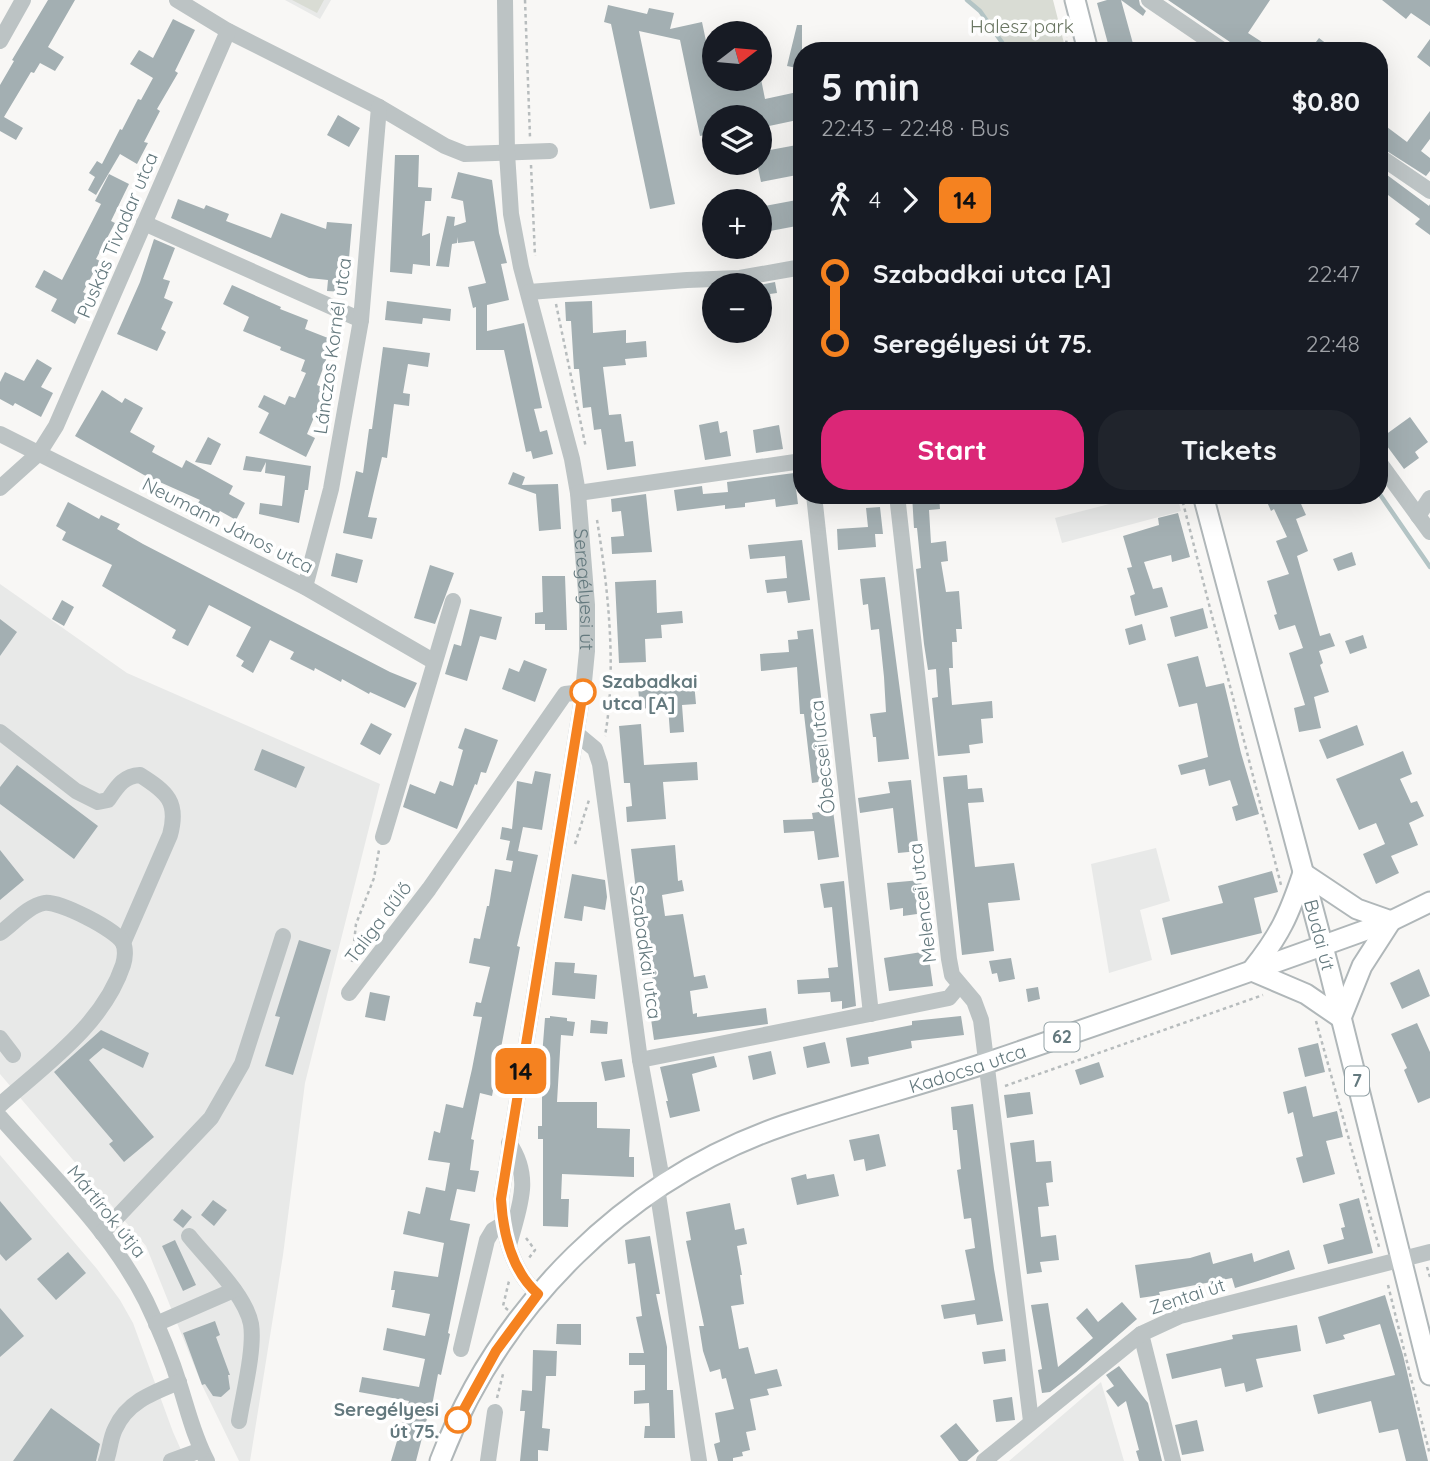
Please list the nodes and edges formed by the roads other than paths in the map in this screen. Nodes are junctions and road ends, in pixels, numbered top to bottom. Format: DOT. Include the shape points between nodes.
graph roads {
  1 [pos="23,0"];
  2 [pos="177,0"];
  3 [pos="505,0"];
  4 [pos="1075,0"];
  5 [pos="1149,0"];
  6 [pos="228,31"];
  7 [pos="0,41"];
  8 [pos="1086,42"];
  9 [pos="1211,42"];
  10 [pos="379,107"];
  11 [pos="550,151"];
  12 [pos="507,152"];
  13 [pos="1388,162"];
  14 [pos="1430,191"];
  15 [pos="144,223"];
  16 [pos="793,269"];
  17 [pos="529,292"];
  18 [pos="361,320"];
  19 [pos="0,433"];
  20 [pos="40,453"];
  21 [pos="793,462"];
  22 [pos="1388,474"];
  23 [pos="0,488"];
  24 [pos="578,493"];
  25 [pos="1430,498"];
  26 [pos="815,504"];
  27 [pos="899,504"];
  28 [pos="1205,504"];
  29 [pos="1418,516"];
  30 [pos="1430,532"];
  31 [pos="305,587"];
  32 [pos="453,601"];
  33 [pos="433,661"];
  34 [pos="583,692"];
  35 [pos="0,732"];
  36 [pos="577,734"];
  37 [pos="383,837"];
  38 [pos="1303,873"];
  39 [pos="1430,902"];
  40 [pos="1391,921"];
  41 [pos="0,933"];
  42 [pos="284,936"];
  43 [pos="123,943"];
  44 [pos="1323,946"];
  45 [pos="1252,971"];
  46 [pos="959,986"];
  47 [pos="349,993"];
  48 [pos="872,1014"];
  49 [pos="1341,1018"];
  50 [pos="0,1038"];
  51 [pos="13,1055"];
  52 [pos="640,1060"];
  53 [pos="985,1063"];
  54 [pos="0,1105"];
  55 [pos="0,1117"];
  56 [pos="509,1143"];
  57 [pos="660,1186"];
  58 [pos="503,1224"];
  59 [pos="102,1233"];
  60 [pos="189,1236"];
  61 [pos="509,1247"];
  62 [pos="1430,1252"];
  63 [pos="1401,1260"];
  64 [pos="233,1290"];
  65 [pos="538,1294"];
  66 [pos="156,1324"];
  67 [pos="1141,1334"];
  68 [pos="461,1349"];
  69 [pos="1430,1375"];
  70 [pos="179,1382"];
  71 [pos="495,1412"];
  72 [pos="239,1421"];
  73 [pos="1031,1421"];
  74 [pos="204,1455"];
  75 [pos="106,1461"];
  76 [pos="171,1461"];
  77 [pos="440,1461"];
  78 [pos="488,1461"];
  79 [pos="699,1461"];
  80 [pos="984,1461"];
  81 [pos="1173,1461"];
  1 -- 7 [label="street"];
  2 -- 6 [label="street"];
  3 -- 12 [label="street, Seregélyesi út"];
  4 -- 8 [label="main road"];
  5 -- 9 [label="street"];
  6 -- 10 [label="street"];
  6 -- 15 [label="street, Puskás Tivadar utca"];
  10 -- 12 [label="street" via="465,154"];
  10 -- 18 [label="street, Lánczos Kornél utca"];
  11 -- 12 [label="street"];
  12 -- 17 [label="street, Seregélyesi út" via="515,243"];
  13 -- 14 [label="street"];
  15 -- 18 [label="street"];
  15 -- 20 [label="street, Puskás Tivadar utca"];
  16 -- 17 [label="street" via="740,278"];
  17 -- 24 [label="street, Seregélyesi út"];
  18 -- 31 [label="street, Lánczos Kornél utca" via="331,489"];
  19 -- 20 [label="street, Neumann János utca"];
  20 -- 23 [label="street, Puskás Tivadar utca"];
  20 -- 31 [label="street, Neumann János utca"];
  21 -- 24 [label="street"];
  22 -- 29 [label="street"];
  24 -- 34 [label="street, Seregélyesi út" via="587,605"];
  25 -- 29 [label="street"];
  26 -- 48 [label="street, Óbecsei utca"];
  27 -- 46 [label="street, Melencei utca" via="949,959"];
  28 -- 38 [label="main road, Budai út"];
  29 -- 30 [label="street"];
  31 -- 33 [label="street, Neumann János utca"];
  32 -- 33 [label="street"];
  33 -- 37 [label="street"];
  34 -- 36 [label="street, Seregélyesi út"];
  34 -- 47 [label="street, Taliga dűlő" via="565,694 429,889"];
  35 -- 43 [label="street" via="76,791 98,802 108,800 131,775 140,775 167,796 173,807 170,835"];
  36 -- 52 [label="street, Szabadkai utca" via="595,749 600,764"];
  36 -- 56 [label="street, Seregélyesi út"];
  38 -- 40 [label="main road" via="1357,909"];
  38 -- 44 [label="main road, Budai út"];
  38 -- 45 [label="main road" via="1286,921"];
  39 -- 40 [label="main road, Kadocsa utca"];
  40 -- 44 [label="main road, Kadocsa utca"];
  40 -- 49 [label="main road" via="1362,966"];
  41 -- 43 [label="street" via="46,902 103,926"];
  42 -- 59 [label="street" via="242,1064 211,1118"];
  43 -- 54 [label="street" via="124,963 88,1026"];
  44 -- 45 [label="main road, Kadocsa utca / 62"];
  44 -- 49 [label="main road, Budai út / 7"];
  45 -- 49 [label="main road" via="1307,994"];
  45 -- 53 [label="main road, Kadocsa utca / 62"];
  46 -- 48 [label="street" via="949,999"];
  46 -- 53 [label="street, Melencei utca" via="974,1001 981,1020"];
  48 -- 52 [label="street"];
  49 -- 63 [label="main road, Budai út / 7"];
  50 -- 51 [label="street"];
  52 -- 57 [label="street, Szabadkai utca"];
  53 -- 57 [label="main road, Kadocsa utca / 62" via="784,1126 685,1170"];
  53 -- 73 [label="street, Melencei utca"];
  55 -- 59 [label="street, Mártírok útja"];
  56 -- 58 [label="street, Seregélyesi út" via="501,1199"];
  56 -- 61 [label="street" via="519,1157 523,1189"];
  57 -- 65 [label="main road, Kadocsa utca / 62" via="600,1231"];
  57 -- 79 [label="street, Szabadkai utca"];
  58 -- 61 [label="street, Seregélyesi út"];
  58 -- 68 [label="street" via="487,1240"];
  59 -- 66 [label="street, Mártírok útja"];
  60 -- 64 [label="street"];
  61 -- 65 [label="street, Seregélyesi út" via="516,1266"];
  62 -- 63 [label="street, Zentai út"];
  63 -- 67 [label="street, Zentai út" via="1180,1316"];
  63 -- 69 [label="main road, Budai út / 7"];
  64 -- 66 [label="street"];
  64 -- 72 [label="street" via="251,1324"];
  65 -- 77 [label="main road, 62" via="479,1379"];
  66 -- 70 [label="street, Mártírok útja"];
  67 -- 73 [label="street, Zentai út"];
  67 -- 81 [label="street"];
  70 -- 74 [label="street, Mártírok útja"];
  70 -- 75 [label="street" via="125,1411 113,1432"];
  71 -- 78 [label="street"];
  73 -- 80 [label="street, Zentai út"];
  74 -- 76 [label="street"];
}
